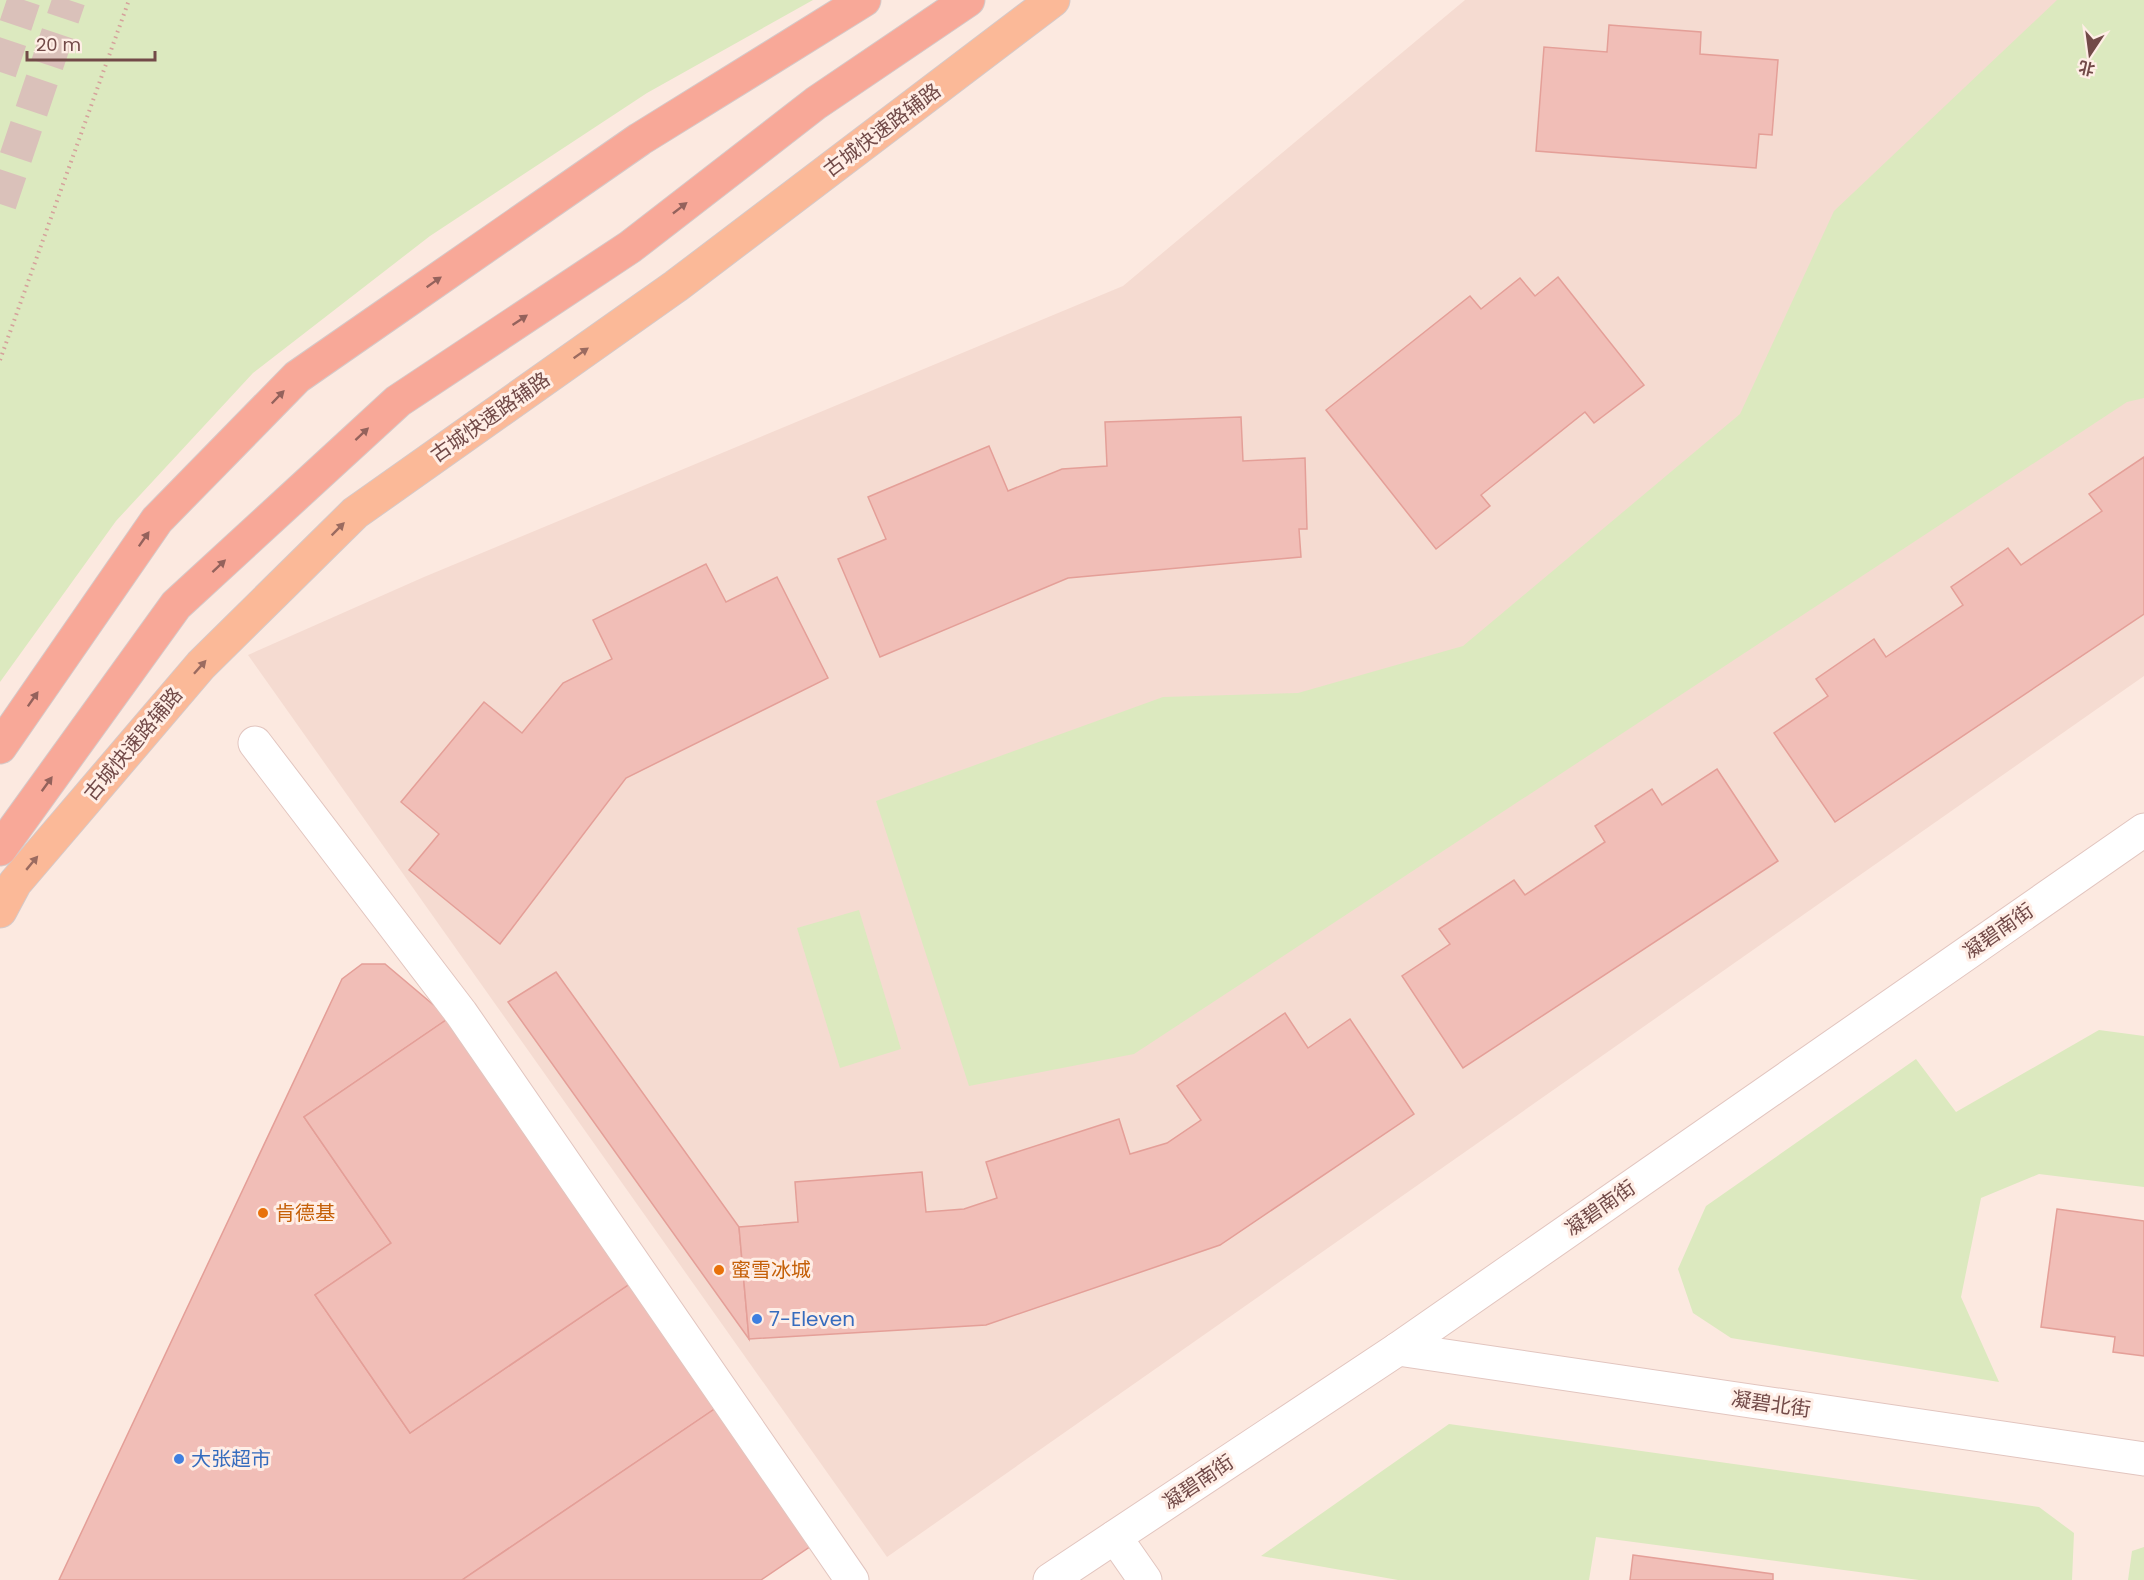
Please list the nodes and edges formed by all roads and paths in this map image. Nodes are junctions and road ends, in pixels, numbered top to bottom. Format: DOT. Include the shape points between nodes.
graph roads {
  1 [pos="129,0"];
  2 [pos="864,0"];
  3 [pos="968,0"];
  4 [pos="1053,0"];
  5 [pos="0,360"];
  6 [pos="255,743"];
  7 [pos="0,747"];
  8 [pos="2144,830"];
  9 [pos="0,849"];
  10 [pos="0,911"];
  11 [pos="1398,1349"];
  12 [pos="2144,1459"];
  13 [pos="1115,1537"];
  14 [pos="852,1580"];
  15 [pos="1050,1580"];
  16 [pos="1145,1580"];
  1 -- 5 [label="path"];
  7 -- 2 [label="highway, one-way" via="157,520 297,377 640,139"];
  9 -- 3 [label="highway, one-way" via="176,605 398,401 630,247 816,103"];
  10 -- 4 [label="main road, 古城快速路辅路, one-way" via="15,883 201,665 355,513 676,286"];
  6 -- 14 [label="street" via="461,1013"];
  8 -- 11 [label="street, 凝碧南街"];
  11 -- 12 [label="street, 凝碧北街"];
  11 -- 13 [label="street, 凝碧南街"];
  13 -- 15 [label="street, 凝碧南街"];
  13 -- 16 [label="street"];
}
